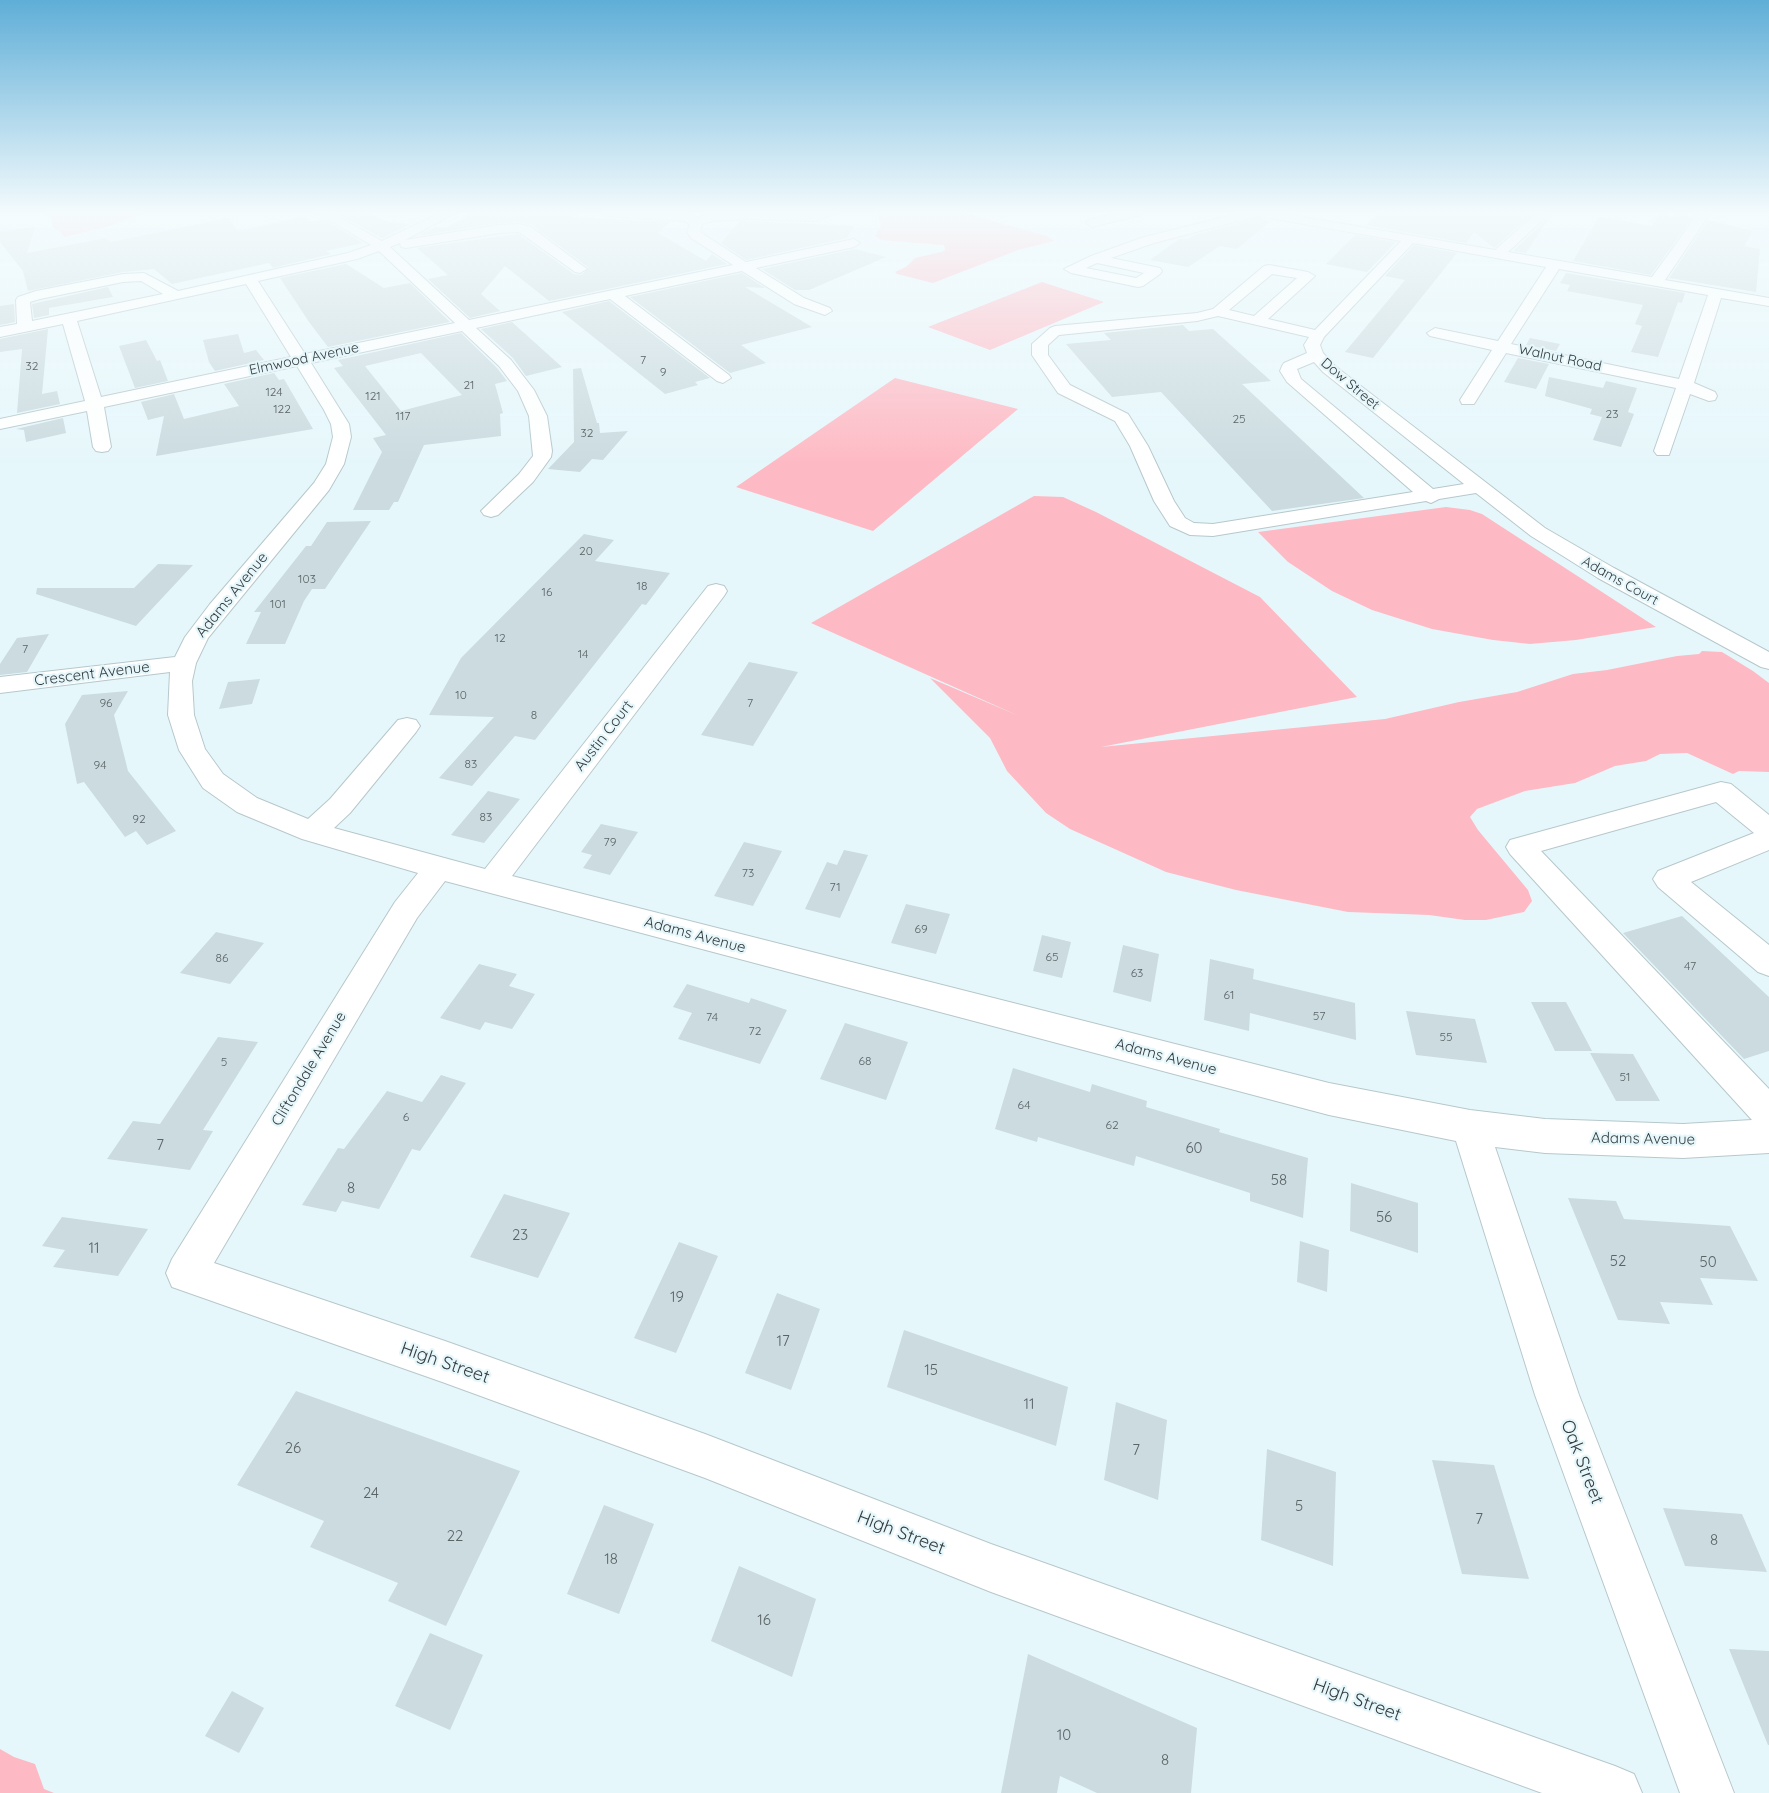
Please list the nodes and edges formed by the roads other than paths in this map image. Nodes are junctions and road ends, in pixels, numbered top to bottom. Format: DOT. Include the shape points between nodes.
graph roads {
  1 [pos="34,296"];
  2 [pos="176,296"];
  3 [pos="260,296"];
  4 [pos="434,296"];
  5 [pos="605,296"];
  6 [pos="615,296"];
  7 [pos="791,296"];
  8 [pos="1237,296"];
  9 [pos="1286,296"];
  10 [pos="1355,296"];
  11 [pos="1535,296"];
  12 [pos="1715,296"];
  13 [pos="1735,296"];
  14 [pos="1769,302"];
  15 [pos="1128,308"];
  16 [pos="825,311"];
  17 [pos="1104,311"];
  18 [pos="1218,312"];
  19 [pos="69,319"];
  20 [pos="1157,320"];
  21 [pos="1257,321"];
  22 [pos="465,326"];
  23 [pos="25,328"];
  24 [pos="1055,331"];
  25 [pos="0,332"];
  26 [pos="1435,333"];
  27 [pos="1318,334"];
  28 [pos="1502,346"];
  29 [pos="1316,355"];
  30 [pos="300,359"];
  31 [pos="723,378"];
  32 [pos="1685,385"];
  33 [pos="1709,396"];
  34 [pos="1468,400"];
  35 [pos="95,404"];
  36 [pos="0,424"];
  37 [pos="102,447"];
  38 [pos="1663,451"];
  39 [pos="1479,488"];
  40 [pos="1431,497"];
  41 [pos="491,511"];
  42 [pos="716,591"];
  43 [pos="184,663"];
  44 [pos="1769,663"];
  45 [pos="0,684"];
  46 [pos="407,726"];
  47 [pos="1769,830"];
  48 [pos="312,832"];
  49 [pos="1769,839"];
  50 [pos="438,868"];
  51 [pos="492,882"];
  52 [pos="1769,963"];
  53 [pos="1769,1114"];
  54 [pos="1470,1127"];
  55 [pos="1769,1136"];
  56 [pos="186,1273"];
  57 [pos="1615,1793"];
  58 [pos="1707,1793"];
  1 -- 23 [label="street" via="23,300"];
  2 -- 19 [label="street"];
  3 -- 30 [label="street, Adams Avenue"];
  4 -- 22 [label="street"];
  5 -- 22 [label="street, Elmwood Avenue"];
  6 -- 31 [label="street"];
  7 -- 16 [label="street"];
  8 -- 18 [label="street"];
  9 -- 21 [label="street"];
  10 -- 27 [label="street"];
  11 -- 28 [label="street"];
  12 -- 32 [label="street"];
  13 -- 14 [label="street"];
  15 -- 20 [label="street"];
  17 -- 24 [label="street"];
  18 -- 20 [label="street"];
  18 -- 21 [label="street"];
  19 -- 23 [label="street"];
  19 -- 35 [label="street"];
  20 -- 24 [label="street"];
  21 -- 27 [label="street"];
  22 -- 30 [label="street, Elmwood Avenue"];
  22 -- 41 [label="street" via="505,363 526,390 541,428 540,462"];
  23 -- 25 [label="street"];
  24 -- 40 [label="street" via="1040,344 1040,355 1064,390 1122,418 1164,501 1177,522 1190,529 1214,530"];
  26 -- 28 [label="street, Walnut Road"];
  27 -- 29 [label="street, Dow Street" via="1312,345"];
  28 -- 32 [label="street, Walnut Road"];
  28 -- 34 [label="street"];
  29 -- 39 [label="street, Dow Street"];
  29 -- 40 [label="street" via="1290,366 1288,371 1295,382"];
  30 -- 35 [label="street, Elmwood Avenue"];
  30 -- 43 [label="street, Adams Avenue" via="340,424 339,454 322,486 206,625"];
  32 -- 33 [label="street, Walnut Road"];
  32 -- 38 [label="street"];
  35 -- 36 [label="street, Elmwood Avenue"];
  35 -- 37 [label="street"];
  39 -- 40 [label="street"];
  39 -- 44 [label="street, Adams Court" via="1579,558"];
  42 -- 51 [label="street, Austin Court"];
  43 -- 45 [label="street, Crescent Avenue"];
  43 -- 48 [label="street, Adams Avenue" via="181,715 192,750 206,772 221,788 247,805"];
  46 -- 48 [label="street" via="340,806"];
  47 -- 53 [label="street" via="1720,791 1520,847"];
  48 -- 50 [label="street, Adams Avenue"];
  49 -- 52 [label="street" via="1668,879"];
  50 -- 51 [label="street, Adams Avenue"];
  50 -- 56 [label="street, Cliftondale Avenue" via="406,910"];
  51 -- 54 [label="street, Adams Avenue" via="1253,1080"];
  54 -- 55 [label="street, Adams Avenue" via="1618,1140"];
  54 -- 58 [label="street, Oak Street" via="1557,1395"];
  56 -- 57 [label="street, High Street" via="705,1456 991,1568"];
}
